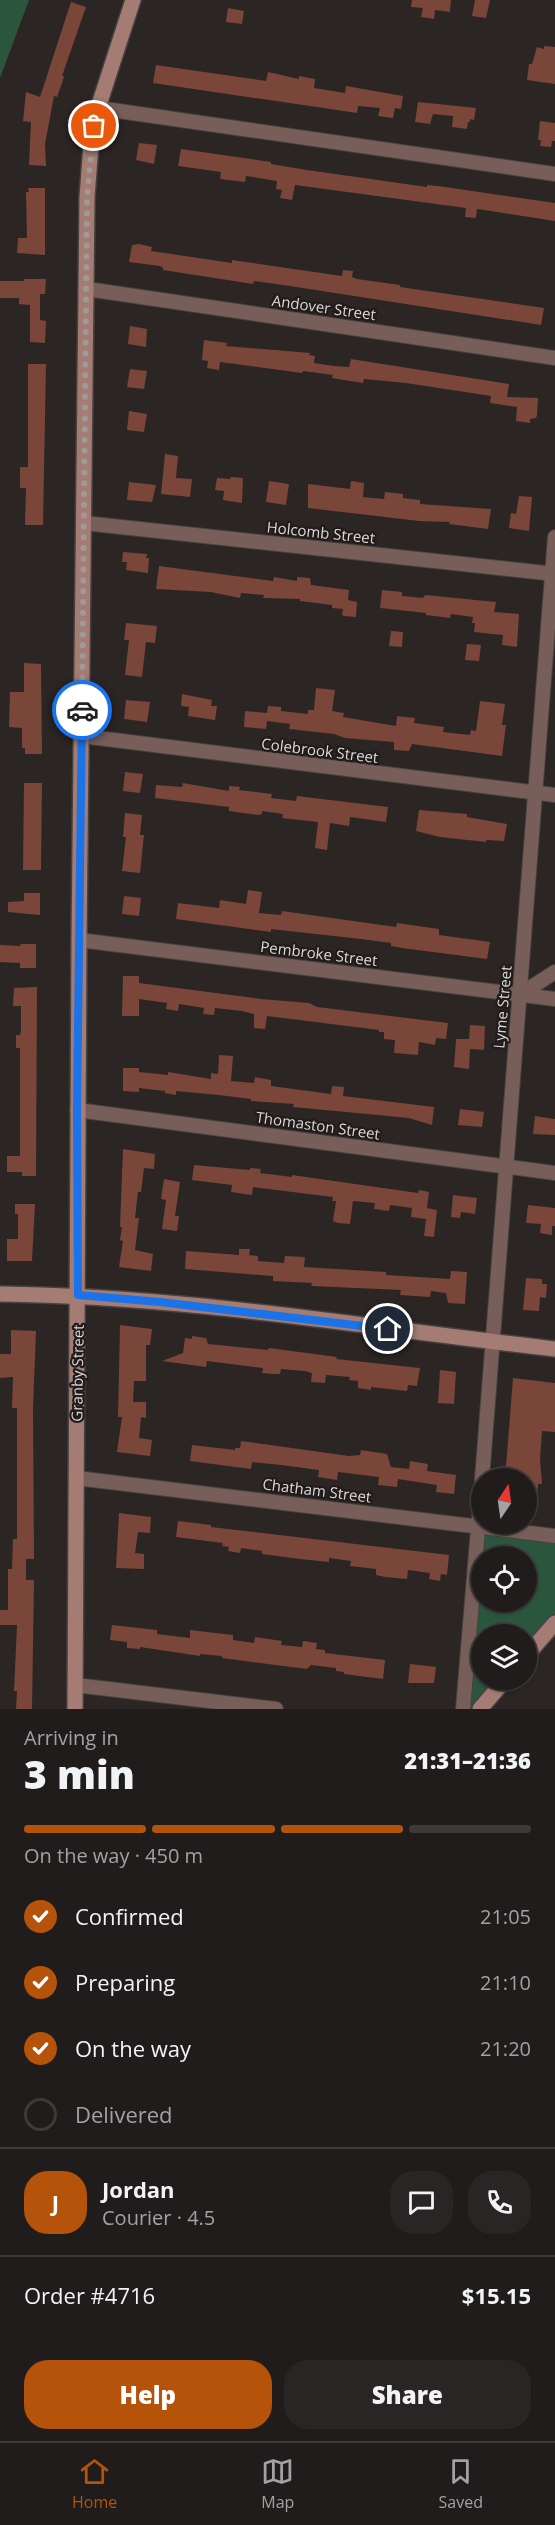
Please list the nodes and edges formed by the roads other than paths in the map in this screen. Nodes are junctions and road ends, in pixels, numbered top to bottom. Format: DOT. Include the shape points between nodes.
graph roads {
  1 [pos="133,0"];
  2 [pos="98,108"];
  3 [pos="555,174"];
  4 [pos="87,289"];
  5 [pos="555,358"];
  6 [pos="84,523"];
  7 [pos="555,537"];
  8 [pos="554,574"];
  9 [pos="82,736"];
  10 [pos="535,793"];
  11 [pos="555,795"];
  12 [pos="79,940"];
  13 [pos="555,972"];
  14 [pos="519,995"];
  15 [pos="555,999"];
  16 [pos="77,1110"];
  17 [pos="506,1167"];
  18 [pos="555,1173"];
  19 [pos="0,1294"];
  20 [pos="78,1295"];
  21 [pos="492,1342"];
  22 [pos="555,1349"];
  23 [pos="483,1468"];
  24 [pos="76,1478"];
  25 [pos="471,1525"];
  26 [pos="477,1534"];
  27 [pos="537,1534"];
  28 [pos="555,1536"];
  29 [pos="555,1623"];
  30 [pos="537,1643"];
  31 [pos="75,1685"];
  32 [pos="497,1690"];
  33 [pos="75,1709"];
  34 [pos="276,1709"];
  35 [pos="463,1709"];
  36 [pos="480,1709"];
  1 -- 2 [label="main road, Granby Street"];
  2 -- 3 [label="street"];
  2 -- 4 [label="main road, Granby Street" via="87,196"];
  4 -- 5 [label="street, Andover Street"];
  4 -- 6 [label="main road, Granby Street"];
  6 -- 8 [label="street, Holcomb Street"];
  6 -- 9 [label="main road, Granby Street"];
  7 -- 8 [label="street, Lyme Street"];
  8 -- 10 [label="street, Lyme Street"];
  9 -- 10 [label="street, Colebrook Street"];
  9 -- 12 [label="main road, Granby Street"];
  10 -- 11 [label="street, Colebrook Street"];
  10 -- 14 [label="street, Lyme Street"];
  12 -- 14 [label="street, Pembroke Street"];
  12 -- 16 [label="main road, Granby Street"];
  13 -- 14 [label="street"];
  14 -- 15 [label="street, Pembroke Street"];
  14 -- 17 [label="street, Lyme Street"];
  16 -- 17 [label="street, Thomaston Street"];
  16 -- 20 [label="main road, Granby Street"];
  17 -- 18 [label="street, Thomaston Street"];
  17 -- 21 [label="street, Lyme Street"];
  19 -- 20 [label="main road"];
  20 -- 21 [label="main road"];
  20 -- 24 [label="main road, Granby Street"];
  21 -- 22 [label="main road"];
  21 -- 23 [label="street, Lyme Street"];
  24 -- 25 [label="street, Chatham Street"];
  24 -- 31 [label="main road, Granby Street"];
  26 -- 35 [label="street, Lyme Street"];
  27 -- 28 [label="street, Chatham Street"];
  29 -- 30 [label="main road"];
  31 -- 33 [label="main road, Granby Street"];
  31 -- 34 [label="street"];
  32 -- 36 [label="main road"];
}
